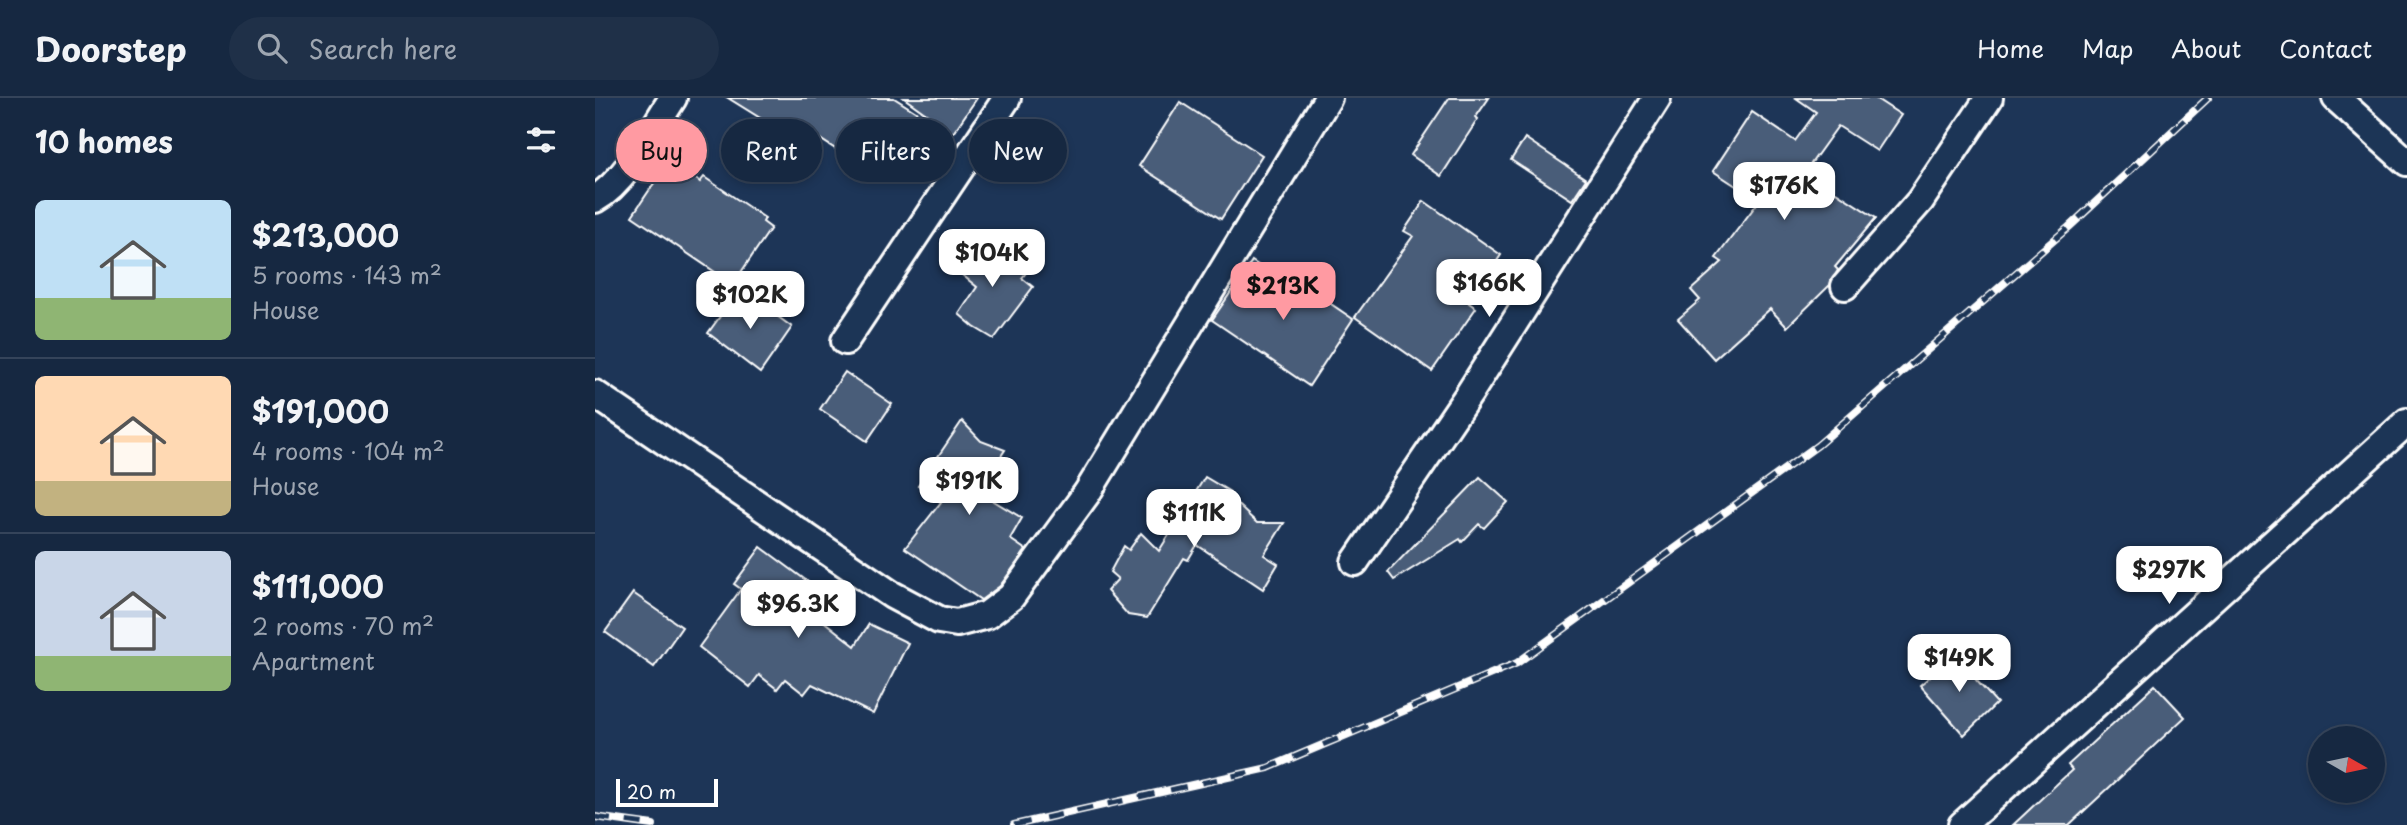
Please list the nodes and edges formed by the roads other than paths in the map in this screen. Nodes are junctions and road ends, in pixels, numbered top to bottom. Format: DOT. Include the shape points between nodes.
graph roads {
  1 [pos="673,98"];
  2 [pos="1007,98"];
  3 [pos="1328,98"];
  4 [pos="1657,98"];
  5 [pos="1989,98"];
  6 [pos="2336,98"];
  7 [pos="2407,162"];
  8 [pos="595,199"];
  9 [pos="1845,286"];
  10 [pos="845,341"];
  11 [pos="595,394"];
  12 [pos="2407,422"];
  13 [pos="1355,562"];
  14 [pos="1962,825"];
  1 -- 8 [label="street" via="623,173"];
  2 -- 10 [label="street"];
  3 -- 11 [label="street" via="1087,493 1011,597 986,615 957,623 939,620 893,595"];
  4 -- 13 [label="street" via="1469,394"];
  5 -- 9 [label="street" via="1920,201"];
  6 -- 7 [label="street"];
  12 -- 14 [label="street"];
}
